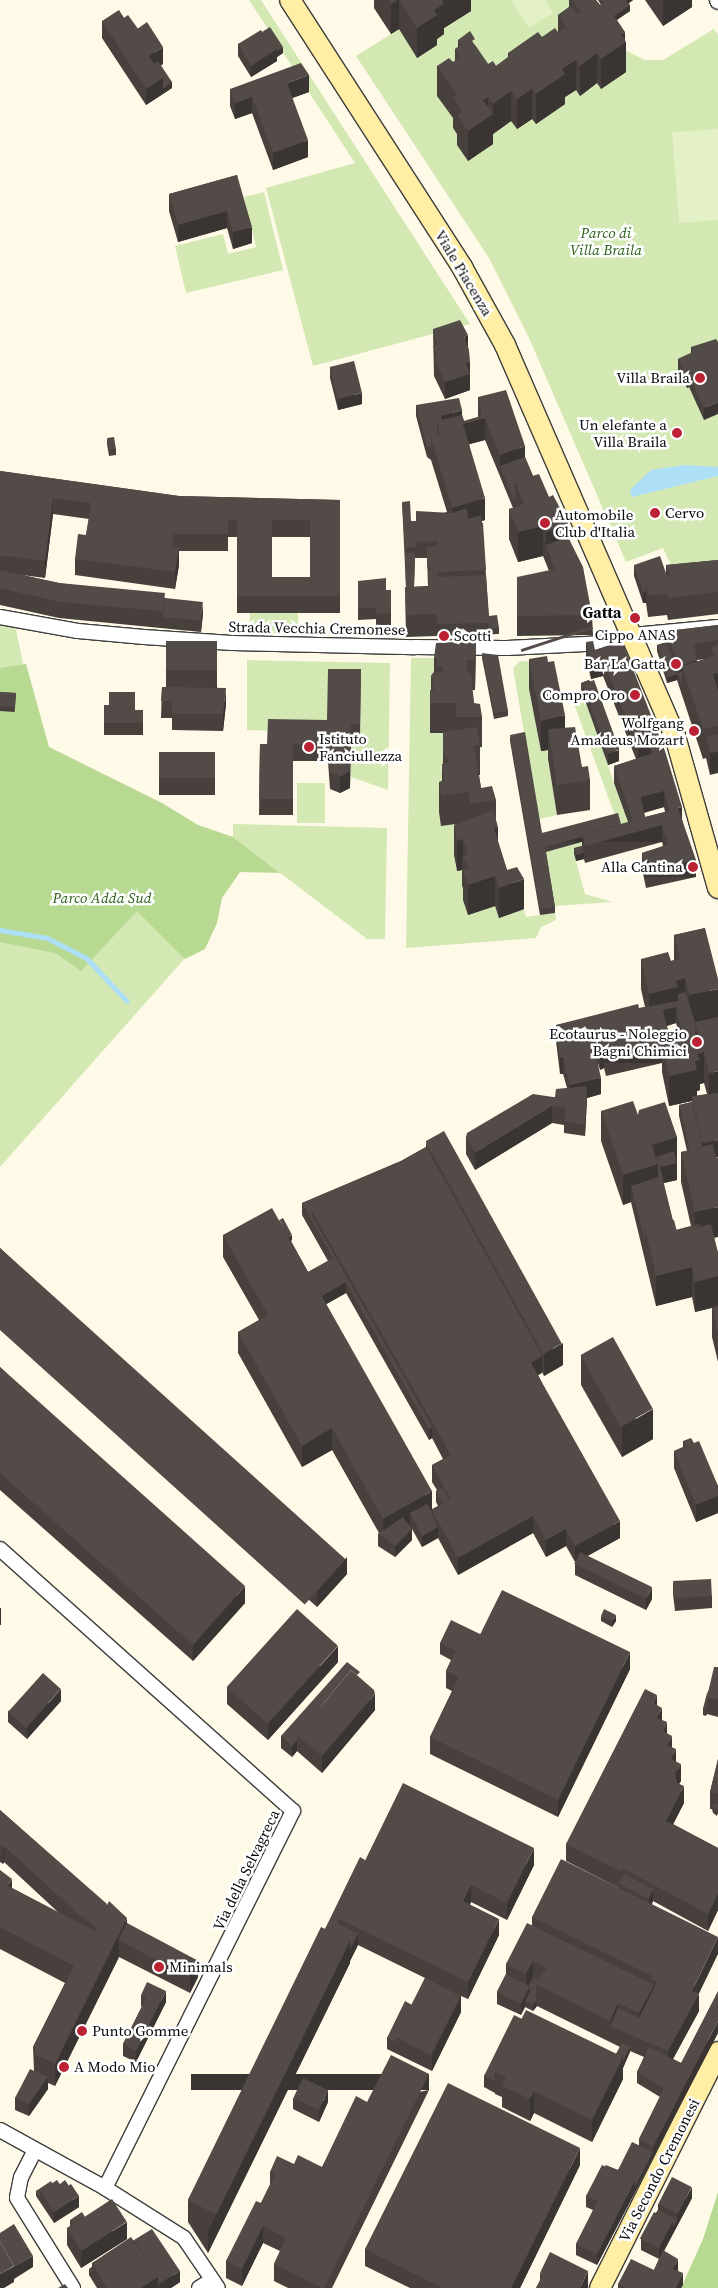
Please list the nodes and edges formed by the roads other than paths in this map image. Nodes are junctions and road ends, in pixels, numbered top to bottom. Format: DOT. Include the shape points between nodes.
graph roads {
  1 [pos="290,0"];
  2 [pos="0,617"];
  3 [pos="718,627"];
  4 [pos="633,635"];
  5 [pos="718,888"];
  6 [pos="0,1549"];
  7 [pos="718,2052"];
  8 [pos="0,2130"];
  9 [pos="36,2150"];
  10 [pos="105,2188"];
  11 [pos="215,2284"];
  12 [pos="73,2288"];
  13 [pos="199,2288"];
  14 [pos="600,2288"];
  1 -- 4 [label="street, Viale Piacenza" via="486,307"];
  2 -- 4 [label="street, Strada Vecchia Cremonese" via="78,631 232,643 507,648 606,643"];
  3 -- 4 [label="street, Strada Vecchia Cremonese"];
  4 -- 5 [label="street, Viale Piacenza" via="683,761"];
  6 -- 10 [label="street, Via della Selvagreca" via="293,1811"];
  7 -- 14 [label="street, Via Secondo Cremonesi"];
  8 -- 9 [label="street"];
  9 -- 10 [label="street"];
  9 -- 12 [label="street" via="21,2177 17,2198"];
  10 -- 11 [label="street" via="184,2238"];
  11 -- 13 [label="street"];
}
